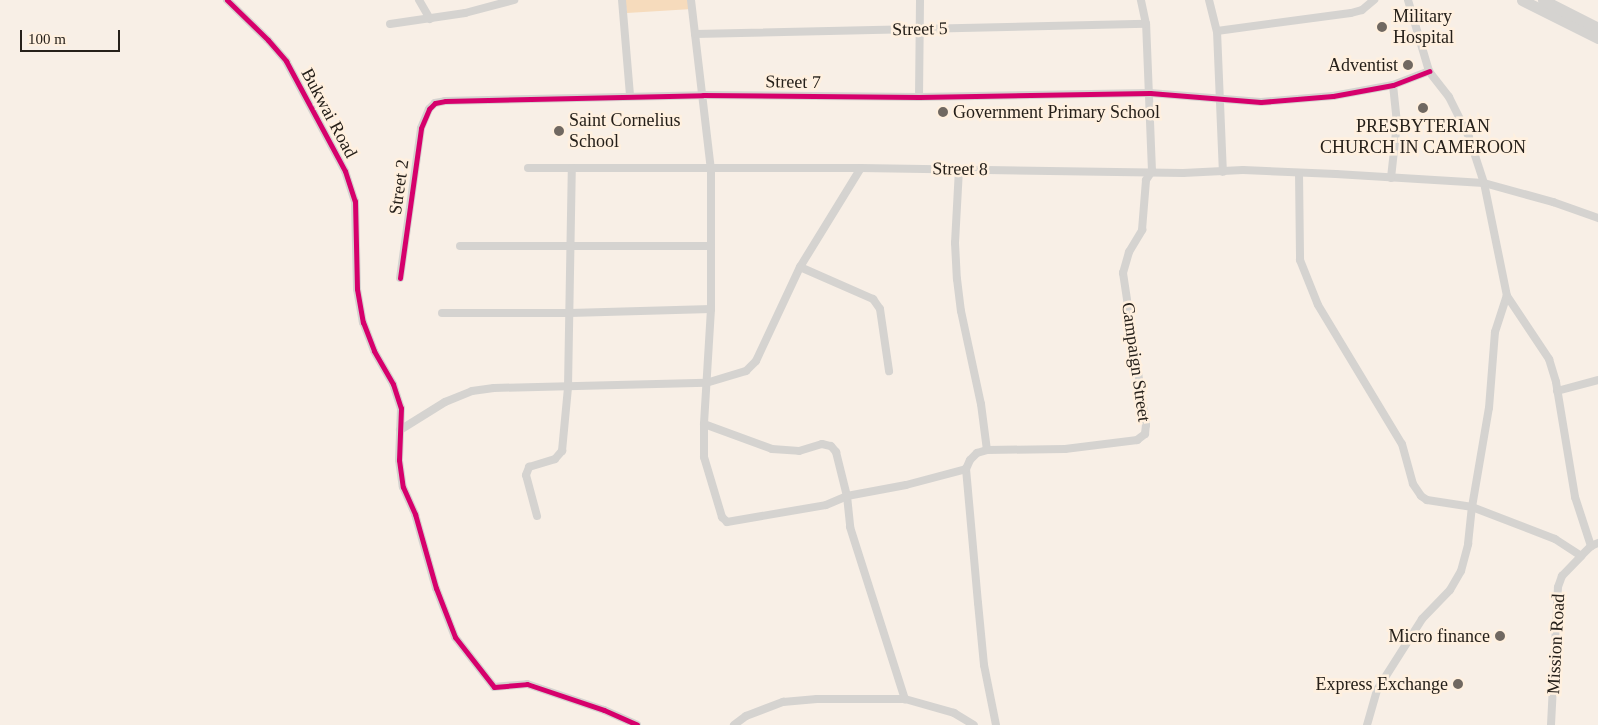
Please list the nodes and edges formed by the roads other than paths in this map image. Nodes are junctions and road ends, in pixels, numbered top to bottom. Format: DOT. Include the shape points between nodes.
graph roads {
  1 [pos="227,0"];
  2 [pos="419,0"];
  3 [pos="514,0"];
  4 [pos="622,0"];
  5 [pos="691,0"];
  6 [pos="920,0"];
  7 [pos="1141,0"];
  8 [pos="1209,0"];
  9 [pos="1374,0"];
  10 [pos="1408,0"];
  11 [pos="1522,0"];
  12 [pos="1543,0"];
  13 [pos="430,19"];
  14 [pos="390,24"];
  15 [pos="1146,24"];
  16 [pos="1598,28"];
  17 [pos="919,29"];
  18 [pos="1217,31"];
  19 [pos="695,34"];
  20 [pos="1598,38"];
  21 [pos="1429,71"];
  22 [pos="1393,85"];
  23 [pos="1150,93"];
  24 [pos="703,95"];
  25 [pos="630,96"];
  26 [pos="919,97"];
  27 [pos="1221,100"];
  28 [pos="435,103"];
  29 [pos="528,168"];
  30 [pos="572,168"];
  31 [pos="861,168"];
  32 [pos="711,169"];
  33 [pos="960,169"];
  34 [pos="1152,171"];
  35 [pos="1223,172"];
  36 [pos="1299,173"];
  37 [pos="1391,178"];
  38 [pos="1484,183"];
  39 [pos="1598,218"];
  40 [pos="460,246"];
  41 [pos="572,246"];
  42 [pos="711,246"];
  43 [pos="800,267"];
  44 [pos="400,278"];
  45 [pos="1507,296"];
  46 [pos="710,309"];
  47 [pos="442,313"];
  48 [pos="570,313"];
  49 [pos="889,371"];
  50 [pos="1598,380"];
  51 [pos="706,383"];
  52 [pos="568,387"];
  53 [pos="1558,391"];
  54 [pos="704,424"];
  55 [pos="400,430"];
  56 [pos="987,450"];
  57 [pos="966,469"];
  58 [pos="847,496"];
  59 [pos="1472,507"];
  60 [pos="537,516"];
  61 [pos="1595,544"];
  62 [pos="1581,556"];
  63 [pos="905,700"];
  64 [pos="637,725"];
  65 [pos="734,725"];
  66 [pos="974,725"];
  67 [pos="996,725"];
  68 [pos="1367,725"];
  69 [pos="1551,725"];
  1 -- 55 [label="street, Bukwai Road" via="286,61 345,171 355,202 357,290 362,322 374,352 393,384 401,408"];
  2 -- 13 [label="street"];
  3 -- 13 [label="street"];
  4 -- 25 [label="street"];
  5 -- 19 [label="street"];
  6 -- 17 [label="street"];
  7 -- 15 [label="street, Campaign Street"];
  8 -- 18 [label="street"];
  9 -- 18 [label="street" via="1362,10 1351,13"];
  10 -- 21 [label="street"];
  11 -- 20 [label="highway"];
  12 -- 16 [label="highway"];
  13 -- 14 [label="street"];
  15 -- 17 [label="street, Street 5"];
  15 -- 23 [label="street, Campaign Street"];
  17 -- 19 [label="street, Street 5"];
  17 -- 26 [label="street"];
  18 -- 27 [label="street"];
  19 -- 24 [label="street"];
  21 -- 22 [label="street, Street 7"];
  21 -- 38 [label="street" via="1449,97 1469,137"];
  22 -- 27 [label="street, Street 7" via="1333,96 1279,101"];
  22 -- 37 [label="street" via="1397,123"];
  23 -- 26 [label="street, Street 7"];
  23 -- 27 [label="street, Street 7"];
  23 -- 34 [label="street, Campaign Street"];
  24 -- 25 [label="street, Street 7"];
  24 -- 26 [label="street, Street 7"];
  24 -- 32 [label="street"];
  25 -- 28 [label="street, Street 7"];
  27 -- 35 [label="street"];
  28 -- 44 [label="street, Street 2" via="429,109 422,128"];
  29 -- 30 [label="street, Street 8"];
  30 -- 32 [label="street, Street 8"];
  30 -- 41 [label="street"];
  31 -- 32 [label="street, Street 8"];
  31 -- 33 [label="street, Street 8"];
  31 -- 43 [label="street"];
  32 -- 42 [label="street"];
  33 -- 34 [label="street, Street 8"];
  33 -- 56 [label="street" via="955,243 957,280"];
  34 -- 35 [label="street, Street 8"];
  34 -- 56 [label="street, Campaign Street" via="1144,188 1142,230 1129,252 1123,273 1145,434 1137,440 1065,449"];
  35 -- 36 [label="street, Street 8"];
  36 -- 37 [label="street, Street 8"];
  36 -- 59 [label="street" via="1300,260 1318,305 1402,444 1420,496"];
  37 -- 38 [label="street, Street 8"];
  38 -- 39 [label="street, Street 8"];
  38 -- 45 [label="street"];
  40 -- 41 [label="street"];
  41 -- 42 [label="street"];
  41 -- 48 [label="street"];
  42 -- 46 [label="street"];
  43 -- 49 [label="street" via="873,299 880,308"];
  43 -- 51 [label="street" via="756,360 746,370"];
  45 -- 53 [label="street" via="1549,359"];
  45 -- 59 [label="street" via="1495,332 1489,408"];
  46 -- 48 [label="street"];
  46 -- 51 [label="street"];
  47 -- 48 [label="street"];
  48 -- 52 [label="street"];
  50 -- 53 [label="street"];
  51 -- 52 [label="street"];
  51 -- 54 [label="street"];
  52 -- 55 [label="street" via="472,391 445,402"];
  52 -- 60 [label="street" via="560,455 529,467 526,475"];
  53 -- 61 [label="street" via="1575,497"];
  54 -- 58 [label="street" via="772,449 799,451 822,444 831,446 836,452"];
  54 -- 58 [label="street" via="704,457 722,518 727,522 826,505"];
  55 -- 64 [label="street, Bukwai Road" via="399,460 403,487 415,514 436,588 455,637 490,684 498,687 527,684 604,710"];
  56 -- 57 [label="street" via="970,460"];
  57 -- 58 [label="street"];
  57 -- 67 [label="street" via="984,665"];
  58 -- 63 [label="street" via="850,527"];
  59 -- 62 [label="street" via="1555,540"];
  59 -- 68 [label="street" via="1461,571 1450,590 1422,619 1377,690"];
  61 -- 62 [label="street, Mission Road"];
  62 -- 69 [label="street, Mission Road" via="1562,576 1558,587"];
  63 -- 65 [label="street" via="783,702 746,716"];
  63 -- 66 [label="street" via="954,713"];
}
